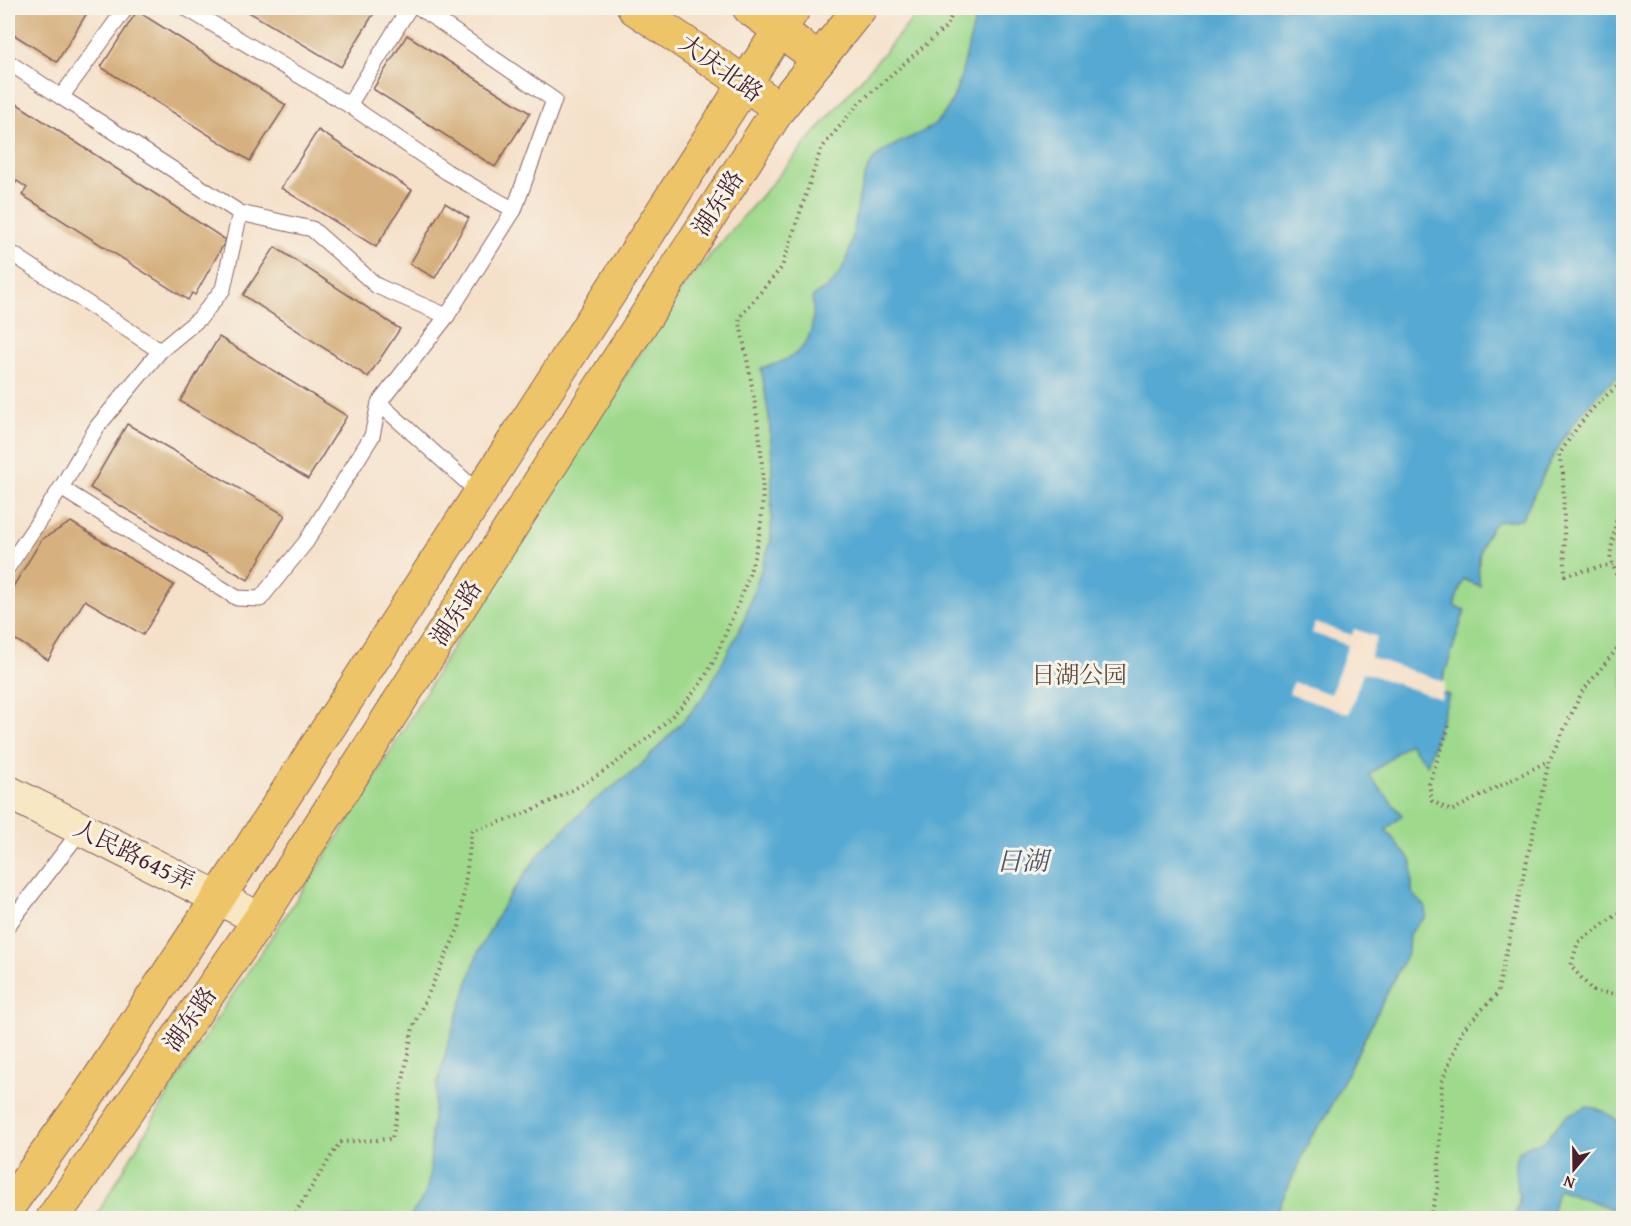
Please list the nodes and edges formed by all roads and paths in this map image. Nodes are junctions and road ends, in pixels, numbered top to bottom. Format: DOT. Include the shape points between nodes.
graph roads {
  1 [pos="126,8"];
  2 [pos="186,8"];
  3 [pos="409,8"];
  4 [pos="420,8"];
  5 [pos="634,8"];
  6 [pos="749,8"];
  7 [pos="860,8"];
  8 [pos="866,8"];
  9 [pos="955,8"];
  10 [pos="787,18"];
  11 [pos="840,34"];
  12 [pos="819,59"];
  13 [pos="8,62"];
  14 [pos="746,83"];
  15 [pos="61,97"];
  16 [pos="349,105"];
  17 [pos="778,110"];
  18 [pos="514,210"];
  19 [pos="240,213"];
  20 [pos="8,250"];
  21 [pos="447,316"];
  22 [pos="160,351"];
  23 [pos="1623,382"];
  24 [pos="379,404"];
  25 [pos="61,488"];
  26 [pos="480,494"];
  27 [pos="1623,499"];
  28 [pos="1612,564"];
  29 [pos="8,567"];
  30 [pos="1623,596"];
  31 [pos="1623,640"];
  32 [pos="1449,726"];
  33 [pos="1549,761"];
  34 [pos="8,792"];
  35 [pos="81,829"];
  36 [pos="219,897"];
  37 [pos="1623,910"];
  38 [pos="260,919"];
  39 [pos="8,925"];
  40 [pos="1623,995"];
  41 [pos="8,1207"];
  42 [pos="53,1218"];
  43 [pos="296,1218"];
  44 [pos="1430,1218"];
  1 -- 15 [label="lane"];
  2 -- 16 [label="lane"];
  3 -- 16 [label="lane"];
  4 -- 18 [label="lane" via="554,100"];
  5 -- 14 [label="main road, 大庆北路"];
  6 -- 10 [label="main road"];
  7 -- 11 [label="main road, 湖东路"];
  8 -- 11 [label="main road"];
  9 -- 43 [label="path" via="947,26 858,104 821,149 782,267 739,318 758,419 762,511 758,548 716,652 694,692 632,753 531,811 472,831 459,927 414,1027 392,1139 340,1142 294,1215"];
  10 -- 12 [label="main road"];
  10 -- 14 [label="main road, 湖东路"];
  11 -- 12 [label="main road, 湖东路"];
  12 -- 17 [label="main road, 湖东路"];
  13 -- 15 [label="lane"];
  14 -- 17 [label="main road, 大庆北路"];
  14 -- 26 [label="main road, 湖东路"];
  15 -- 19 [label="lane"];
  16 -- 18 [label="lane" via="447,172"];
  17 -- 38 [label="main road, 湖东路"];
  18 -- 21 [label="lane"];
  19 -- 21 [label="lane" via="312,229 377,286"];
  19 -- 22 [label="lane" via="224,289 200,318"];
  20 -- 22 [label="lane"];
  21 -- 24 [label="lane"];
  22 -- 25 [label="lane" via="97,427"];
  23 -- 28 [label="path" via="1603,396 1560,455 1565,574"];
  24 -- 25 [label="lane" via="372,436 306,542 260,599 237,598"];
  24 -- 26 [label="lane"];
  25 -- 29 [label="lane"];
  26 -- 36 [label="main road, 湖东路"];
  27 -- 28 [label="path" via="1610,556"];
  28 -- 30 [label="path"];
  31 -- 33 [label="path" via="1582,692"];
  32 -- 33 [label="path" via="1429,784 1432,801 1451,812"];
  33 -- 44 [label="path" via="1497,994 1463,1029 1442,1081 1438,1187"];
  34 -- 35 [label="street, 人民路645弄"];
  35 -- 36 [label="street, 人民路645弄"];
  35 -- 39 [label="lane"];
  36 -- 38 [label="street, 人民路645弄"];
  36 -- 41 [label="main road, 湖东路" via="91,1091"];
  37 -- 40 [label="path" via="1578,942 1571,966 1593,991"];
  38 -- 42 [label="main road, 湖东路"];
}
